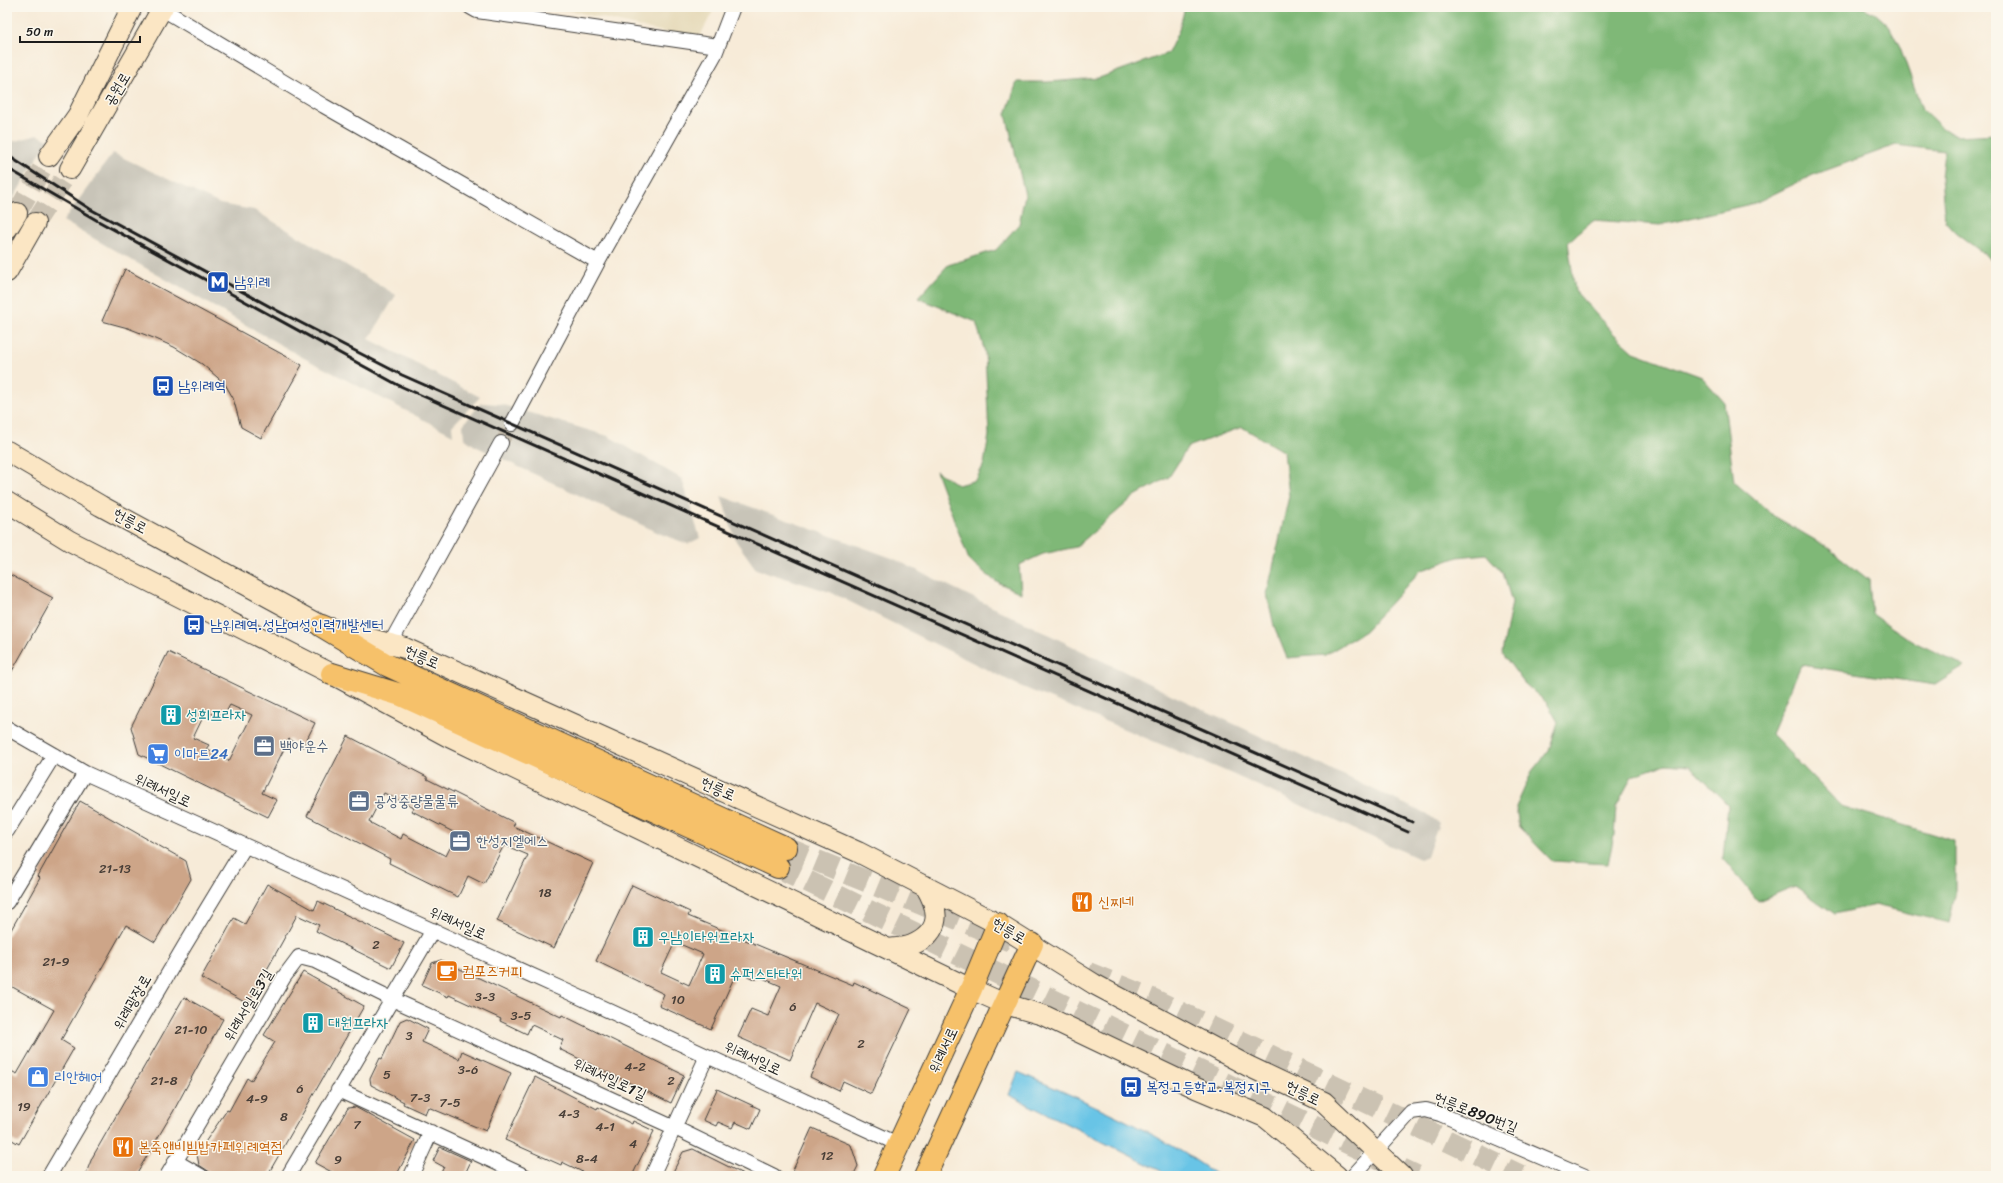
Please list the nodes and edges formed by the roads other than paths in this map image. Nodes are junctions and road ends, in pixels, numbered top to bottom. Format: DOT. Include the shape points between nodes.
graph roads {
  1 [pos="132,7"];
  2 [pos="470,7"];
  3 [pos="733,7"];
  4 [pos="161,8"];
  5 [pos="718,46"];
  6 [pos="49,156"];
  7 [pos="70,169"];
  8 [pos="35,223"];
  9 [pos="598,262"];
  10 [pos="7,272"];
  11 [pos="512,424"];
  12 [pos="502,443"];
  13 [pos="7,451"];
  14 [pos="7,502"];
  15 [pos="322,626"];
  16 [pos="390,644"];
  17 [pos="332,674"];
  18 [pos="7,728"];
  19 [pos="54,756"];
  20 [pos="85,773"];
  21 [pos="7,831"];
  22 [pos="245,846"];
  23 [pos="925,886"];
  24 [pos="7,902"];
  25 [pos="998,924"];
  26 [pos="433,930"];
  27 [pos="1032,944"];
  28 [pos="888,949"];
  29 [pos="971,989"];
  30 [pos="392,999"];
  31 [pos="1005,1004"];
  32 [pos="707,1056"];
  33 [pos="530,1062"];
  34 [pos="338,1090"];
  35 [pos="674,1128"];
  36 [pos="431,1132"];
  37 [pos="898,1144"];
  38 [pos="1376,1151"];
  39 [pos="175,1161"];
  40 [pos="49,1176"];
  41 [pos="167,1176"];
  42 [pos="201,1176"];
  43 [pos="288,1176"];
  44 [pos="411,1176"];
  45 [pos="525,1176"];
  46 [pos="652,1176"];
  47 [pos="774,1176"];
  48 [pos="884,1176"];
  49 [pos="925,1176"];
  50 [pos="1337,1176"];
  51 [pos="1353,1176"];
  52 [pos="1402,1176"];
  53 [pos="1585,1176"];
  1 -- 6 [label="main road, 공원로" via="78,115"];
  2 -- 5 [label="street" via="477,11"];
  3 -- 5 [label="street"];
  4 -- 7 [label="main road, 공원로"];
  4 -- 9 [label="street" via="329,109"];
  5 -- 9 [label="street"];
  8 -- 10 [label="main road"];
  9 -- 11 [label="street"];
  12 -- 16 [label="street"];
  13 -- 15 [label="main road, 헌릉로" via="101,506"];
  14 -- 17 [label="main road" via="70,541"];
  15 -- 16 [label="main road, 헌릉로"];
  15 -- 17 [label="main road" via="388,665 782,858 407,698"];
  16 -- 23 [label="main road, 헌릉로" via="405,648 858,852"];
  17 -- 28 [label="main road" via="447,736"];
  18 -- 19 [label="street, 위례서일로"];
  19 -- 20 [label="street, 위례서일로"];
  19 -- 21 [label="street"];
  20 -- 22 [label="street, 위례서일로"];
  20 -- 24 [label="street"];
  22 -- 26 [label="street, 위례서일로"];
  22 -- 40 [label="street, 위례광장로"];
  23 -- 25 [label="main road, 헌릉로"];
  23 -- 28 [label="main road" via="934,901 936,922 932,931 912,945"];
  25 -- 27 [label="main road, 헌릉로"];
  25 -- 29 [label="main road, 위례서로"];
  26 -- 30 [label="street"];
  26 -- 32 [label="street, 위례서일로"];
  27 -- 31 [label="main road"];
  27 -- 38 [label="main road, 헌릉로" via="1138,1009 1324,1102"];
  28 -- 29 [label="main road"];
  29 -- 31 [label="main road"];
  29 -- 37 [label="main road, 위례서로"];
  30 -- 33 [label="street, 위례서일로3길"];
  30 -- 34 [label="street"];
  30 -- 39 [label="street, 위례서일로3길" via="315,961 299,957 284,977"];
  31 -- 49 [label="main road"];
  31 -- 50 [label="main road" via="1043,1015 1196,1088 1265,1117"];
  32 -- 35 [label="street"];
  32 -- 37 [label="street, 위례서일로"];
  33 -- 35 [label="street, 위례서일로1길"];
  34 -- 36 [label="street"];
  34 -- 43 [label="street"];
  35 -- 46 [label="street"];
  35 -- 47 [label="street, 위례서일로1길"];
  36 -- 44 [label="street"];
  36 -- 45 [label="street"];
  37 -- 48 [label="main road, 위례서로"];
  38 -- 51 [label="street, 헌릉로890번길"];
  38 -- 52 [label="main road, 헌릉로"];
  38 -- 53 [label="street, 헌릉로890번길" via="1412,1112 1426,1110"];
  39 -- 41 [label="street, 위례서일로3길"];
  39 -- 42 [label="street"];
}
